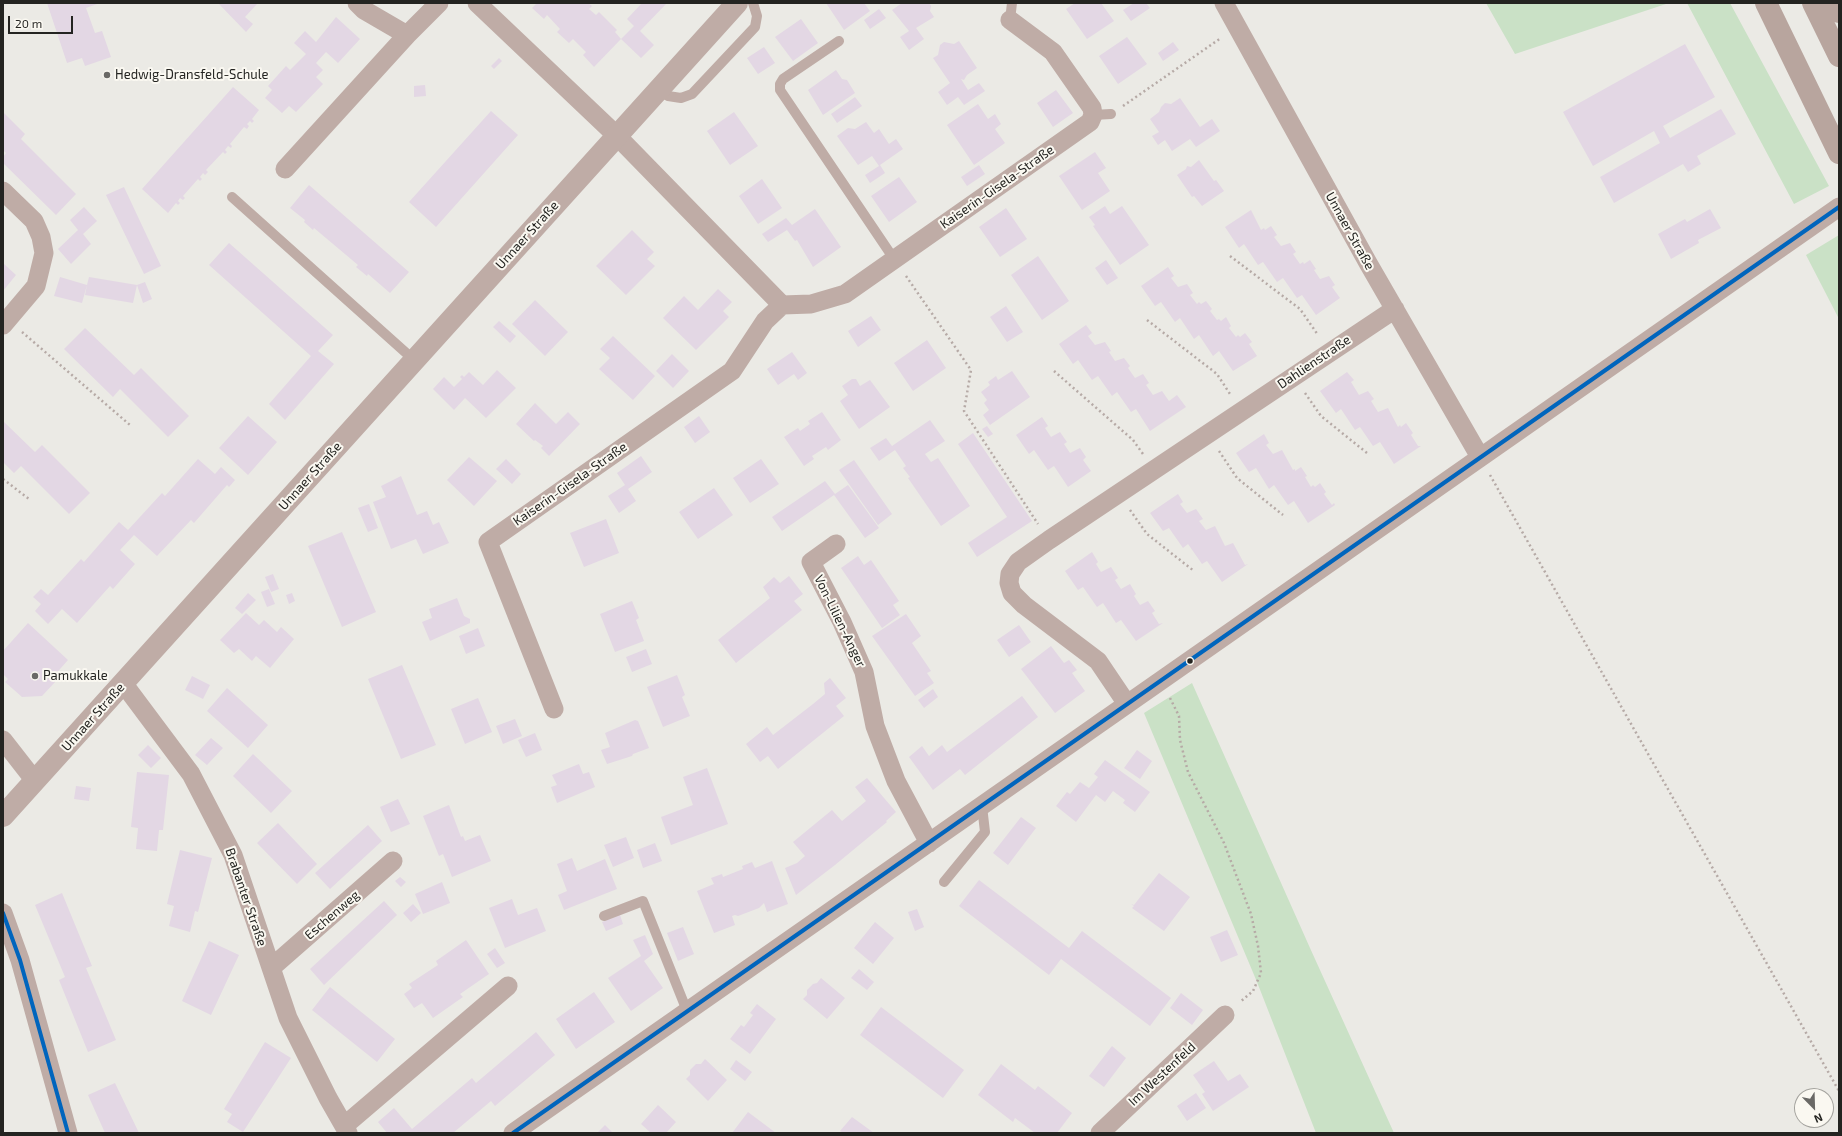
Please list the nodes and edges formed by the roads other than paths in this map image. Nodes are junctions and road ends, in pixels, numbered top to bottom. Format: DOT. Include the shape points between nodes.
graph roads {
  1 [pos="357,3"];
  2 [pos="439,3"];
  3 [pos="477,3"];
  4 [pos="736,3"];
  5 [pos="753,3"];
  6 [pos="1224,3"];
  7 [pos="1766,3"];
  8 [pos="1813,3"];
  9 [pos="1835,3"];
  10 [pos="1011,11"];
  11 [pos="1839,12"];
  12 [pos="407,35"];
  13 [pos="839,40"];
  14 [pos="1839,56"];
  15 [pos="658,90"];
  16 [pos="616,135"];
  17 [pos="1839,153"];
  18 [pos="285,169"];
  19 [pos="3,190"];
  20 [pos="232,197"];
  21 [pos="1839,207"];
  22 [pos="894,259"];
  23 [pos="782,305"];
  24 [pos="1395,309"];
  25 [pos="6,323"];
  26 [pos="414,360"];
  27 [pos="1480,457"];
  28 [pos="836,544"];
  29 [pos="123,683"];
  30 [pos="1127,704"];
  31 [pos="554,708"];
  32 [pos="3,740"];
  33 [pos="35,781"];
  34 [pos="982,806"];
  35 [pos="3,816"];
  36 [pos="929,843"];
  37 [pos="393,861"];
  38 [pos="944,882"];
  39 [pos="3,912"];
  40 [pos="604,916"];
  41 [pos="271,968"];
  42 [pos="508,986"];
  43 [pos="687,1011"];
  44 [pos="1225,1015"];
  45 [pos="533,1127"];
  46 [pos="346,1129"];
  47 [pos="68,1133"];
  48 [pos="513,1133"];
  49 [pos="1100,1133"];
  1 -- 12 [label="street" via="364,10"];
  2 -- 12 [label="street"];
  3 -- 16 [label="street"];
  4 -- 15 [label="street, Unnaer Straße"];
  5 -- 15 [label="lane" via="757,16 755,27 692,94 681,98 668,96"];
  6 -- 24 [label="street, Unnaer Straße"];
  7 -- 17 [label="highway"];
  8 -- 14 [label="highway"];
  9 -- 11 [label="highway"];
  10 -- 22 [label="street, Kaiserin-Gisela-Straße" via="1054,52 1092,108 1102,115"];
  12 -- 18 [label="street"];
  13 -- 22 [label="lane" via="783,79 780,90"];
  15 -- 16 [label="street, Unnaer Straße"];
  16 -- 23 [label="street"];
  16 -- 26 [label="street, Unnaer Straße"];
  19 -- 25 [label="street" via="34,221 41,236 44,254 36,286"];
  20 -- 26 [label="lane"];
  21 -- 27 [label="street"];
  22 -- 23 [label="street, Kaiserin-Gisela-Straße" via="845,294 811,304"];
  23 -- 31 [label="street, Kaiserin-Gisela-Straße" via="765,322 732,371 488,542"];
  24 -- 27 [label="street, Unnaer Straße"];
  24 -- 30 [label="street, Dahlienstraße" via="1018,562 1010,574 1012,593 1098,661"];
  26 -- 29 [label="street, Unnaer Straße"];
  27 -- 30 [label="street"];
  28 -- 36 [label="street, Von-Lilien-Anger" via="811,562 864,672 875,726 896,781"];
  29 -- 33 [label="street, Unnaer Straße"];
  29 -- 41 [label="street, Brabanter Straße" via="191,774 233,855"];
  30 -- 34 [label="street"];
  32 -- 33 [label="street"];
  33 -- 35 [label="street, Unnaer Straße"];
  34 -- 36 [label="street"];
  34 -- 38 [label="lane" via="985,832"];
  36 -- 43 [label="street"];
  37 -- 41 [label="street, Eschenweg"];
  39 -- 47 [label="street" via="20,960"];
  40 -- 43 [label="lane" via="643,901"];
  41 -- 46 [label="street, Brabanter Straße" via="288,1018"];
  42 -- 46 [label="street, Brabanter Straße"];
  43 -- 45 [label="street"];
  44 -- 49 [label="street, Im Westenfeld"];
  45 -- 48 [label="street"];
}
